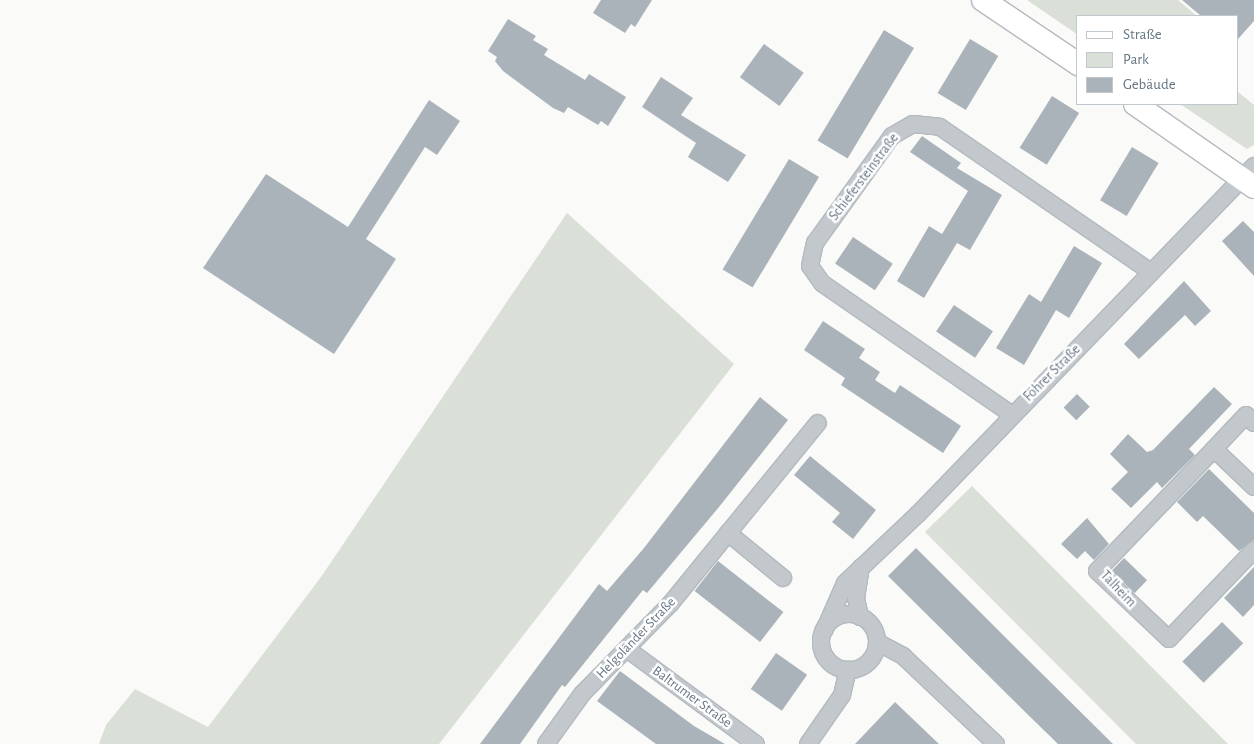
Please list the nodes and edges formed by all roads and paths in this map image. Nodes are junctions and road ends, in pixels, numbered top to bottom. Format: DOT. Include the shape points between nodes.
graph roads {
  1 [pos="983,0"];
  2 [pos="1076,63"];
  3 [pos="1137,105"];
  4 [pos="1250,176"];
  5 [pos="1151,272"];
  6 [pos="1011,414"];
  7 [pos="1254,422"];
  8 [pos="818,423"];
  9 [pos="1214,449"];
  10 [pos="1254,487"];
  11 [pos="728,533"];
  12 [pos="1254,550"];
  13 [pos="861,567"];
  14 [pos="783,578"];
  15 [pos="860,617"];
  16 [pos="824,631"];
  17 [pos="877,642"];
  18 [pos="627,649"];
  19 [pos="848,670"];
  20 [pos="546,744"];
  21 [pos="756,744"];
  22 [pos="808,744"];
  23 [pos="996,744"];
  1 -- 2 [label="street"];
  3 -- 4 [label="street"];
  4 -- 5 [label="street, Föhrer Straße"];
  5 -- 6 [label="street, Föhrer Straße"];
  5 -- 6 [label="street, Schiefersteinstraße" via="940,127 913,124 892,136 814,243 810,266 822,283"];
  6 -- 13 [label="street, Föhrer Straße"];
  7 -- 9 [label="street, Talheim" via="1246,415"];
  8 -- 11 [label="street, Helgoländer Straße"];
  9 -- 10 [label="street"];
  9 -- 12 [label="street, Talheim" via="1097,571 1169,639"];
  11 -- 14 [label="street"];
  11 -- 18 [label="street, Helgoländer Straße"];
  13 -- 15 [label="street" via="856,598"];
  13 -- 16 [label="street, Föhrer Straße" via="837,592"];
  15 -- 16 [label="street" via="835,618"];
  15 -- 17 [label="street" via="872,627"];
  16 -- 19 [label="street, Föhrer Straße" via="826,657"];
  17 -- 19 [label="street" via="865,665"];
  17 -- 23 [label="street" via="904,656"];
  18 -- 20 [label="street, Helgoländer Straße" via="582,694"];
  18 -- 21 [label="street, Baltrumer Straße"];
  19 -- 22 [label="street" via="842,695"];
}
